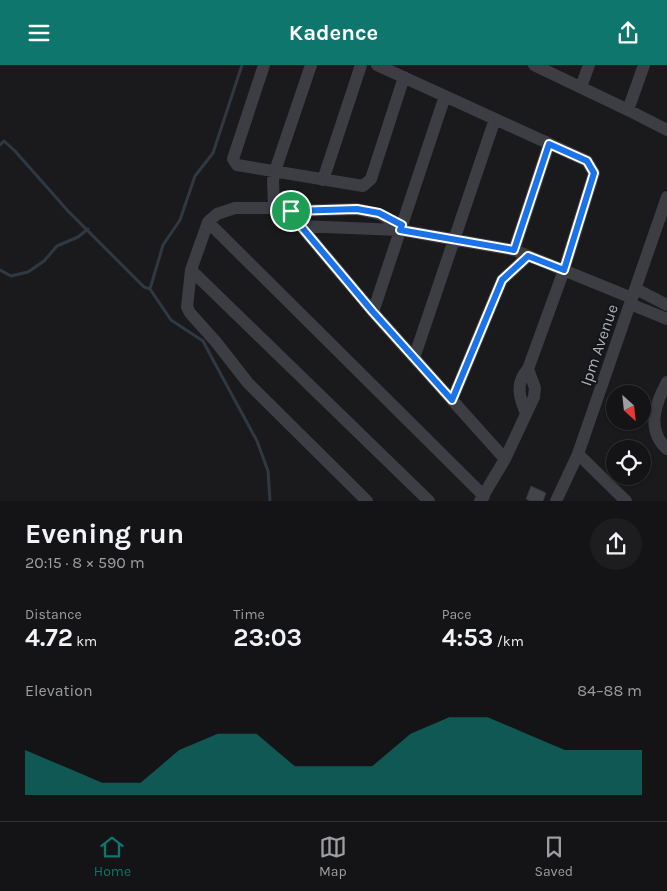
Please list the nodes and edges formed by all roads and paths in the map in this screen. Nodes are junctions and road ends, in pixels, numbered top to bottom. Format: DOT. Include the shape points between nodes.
graph roads {
  1 [pos="264,65"];
  2 [pos="312,65"];
  3 [pos="361,65"];
  4 [pos="377,65"];
  5 [pos="534,65"];
  6 [pos="589,65"];
  7 [pos="644,65"];
  8 [pos="404,77"];
  9 [pos="581,87"];
  10 [pos="445,96"];
  11 [pos="628,110"];
  12 [pos="495,119"];
  13 [pos="667,130"];
  14 [pos="549,144"];
  15 [pos="275,171"];
  16 [pos="323,180"];
  17 [pos="667,197"];
  18 [pos="274,208"];
  19 [pos="291,211"];
  20 [pos="208,222"];
  21 [pos="300,226"];
  22 [pos="401,228"];
  23 [pos="454,240"];
  24 [pos="514,250"];
  25 [pos="528,256"];
  26 [pos="191,270"];
  27 [pos="564,270"];
  28 [pos="633,297"];
  29 [pos="667,305"];
  30 [pos="373,312"];
  31 [pos="667,319"];
  32 [pos="414,358"];
  33 [pos="667,382"];
  34 [pos="452,400"];
  35 [pos="667,449"];
  36 [pos="578,455"];
  37 [pos="505,459"];
  38 [pos="482,498"];
  39 [pos="367,501"];
  40 [pos="429,501"];
  41 [pos="556,501"];
  42 [pos="626,501"];
  1 -- 15 [label="street" via="233,159 237,165"];
  2 -- 15 [label="street"];
  3 -- 16 [label="street"];
  4 -- 8 [label="street"];
  5 -- 9 [label="street"];
  6 -- 9 [label="street"];
  7 -- 11 [label="street"];
  8 -- 10 [label="street"];
  8 -- 16 [label="street" via="371,179 363,186"];
  9 -- 11 [label="street"];
  10 -- 12 [label="street"];
  10 -- 22 [label="street"];
  11 -- 13 [label="street"];
  12 -- 14 [label="street"];
  12 -- 23 [label="street"];
  14 -- 24 [label="street"];
  14 -- 27 [label="street" via="587,161 594,173"];
  15 -- 16 [label="street"];
  15 -- 18 [label="street"];
  17 -- 28 [label="street, Ipm Avenue"];
  18 -- 19 [label="street"];
  18 -- 20 [label="street" via="235,208 217,214"];
  19 -- 21 [label="street"];
  19 -- 22 [label="street" via="357,209 379,213"];
  20 -- 26 [label="street"];
  20 -- 38 [label="street"];
  21 -- 22 [label="street"];
  21 -- 30 [label="street"];
  22 -- 23 [label="street"];
  22 -- 30 [label="street"];
  23 -- 24 [label="street"];
  23 -- 32 [label="street"];
  24 -- 25 [label="street"];
  25 -- 27 [label="street"];
  25 -- 34 [label="street" via="502,280"];
  26 -- 39 [label="street" via="190,313 248,383"];
  26 -- 40 [label="street"];
  27 -- 28 [label="street"];
  27 -- 37 [label="street" via="528,369 535,388 534,397"];
  28 -- 29 [label="street"];
  28 -- 31 [label="street"];
  28 -- 36 [label="street, Ipm Avenue"];
  30 -- 32 [label="street"];
  32 -- 34 [label="street"];
  33 -- 35 [label="street" via="653,421 657,437"];
  34 -- 37 [label="street"];
  36 -- 41 [label="street, Ipm Avenue"];
  36 -- 42 [label="street"];
  37 -- 38 [label="street"];
}
